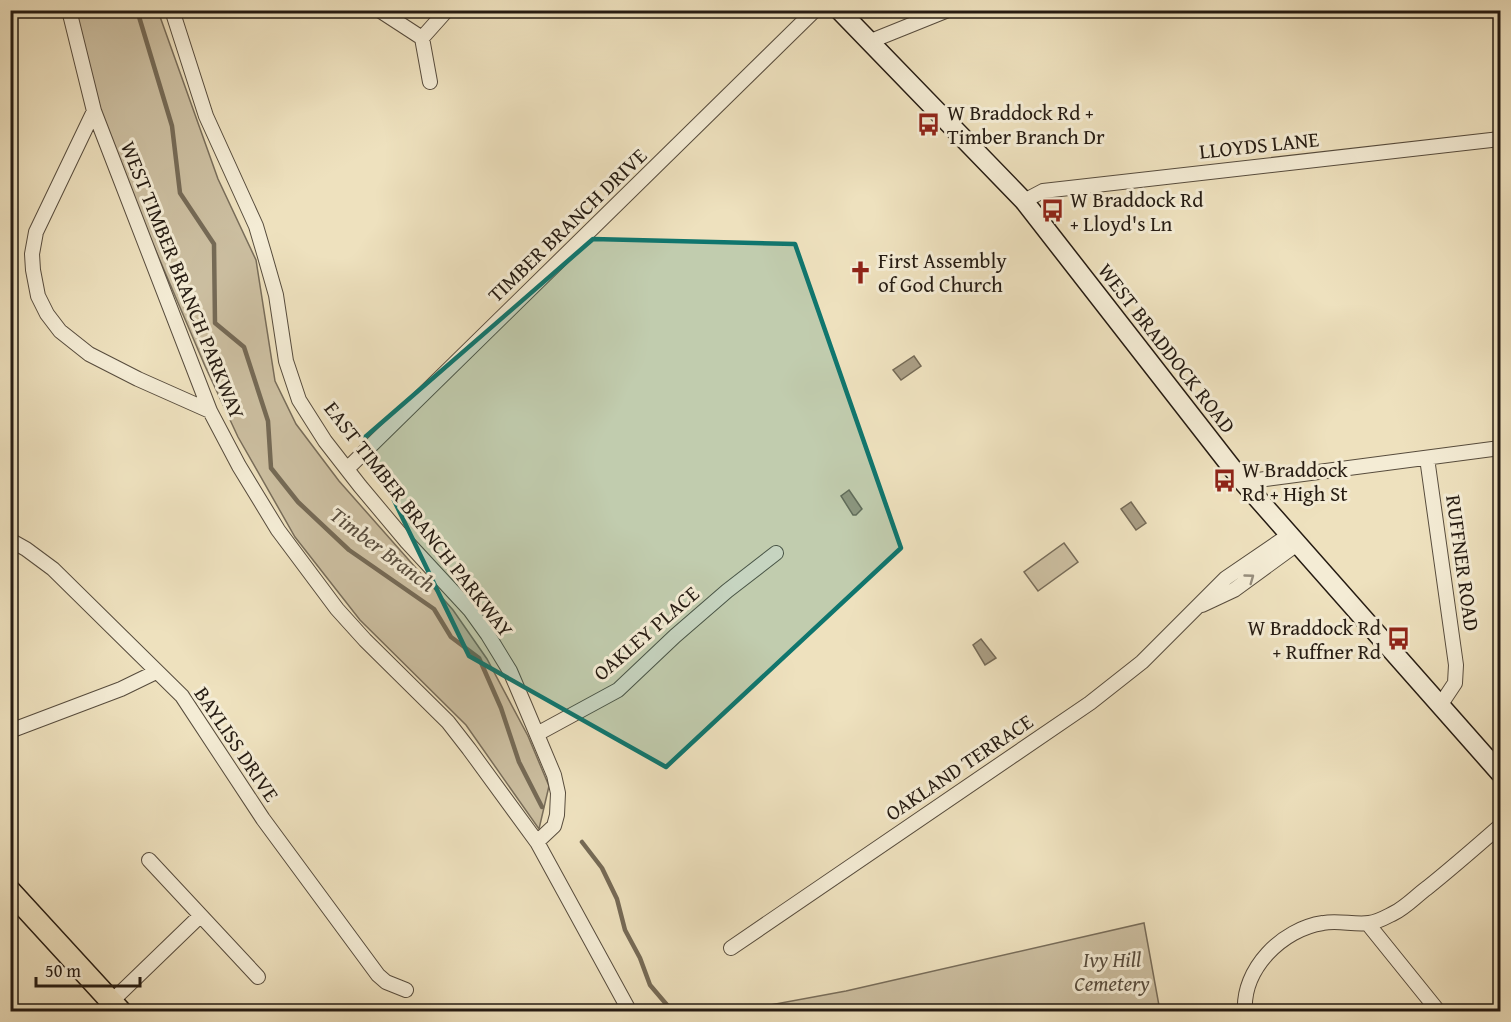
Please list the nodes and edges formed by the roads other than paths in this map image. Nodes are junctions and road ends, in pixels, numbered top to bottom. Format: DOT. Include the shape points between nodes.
graph roads {
  1 [pos="69,10"];
  2 [pos="172,10"];
  3 [pos="380,10"];
  4 [pos="447,10"];
  5 [pos="815,10"];
  6 [pos="839,10"];
  7 [pos="948,10"];
  8 [pos="422,38"];
  9 [pos="871,41"];
  10 [pos="430,82"];
  11 [pos="94,111"];
  12 [pos="1500,139"];
  13 [pos="1024,201"];
  14 [pos="210,411"];
  15 [pos="1500,448"];
  16 [pos="1427,458"];
  17 [pos="347,469"];
  18 [pos="1243,482"];
  19 [pos="10,540"];
  20 [pos="1293,540"];
  21 [pos="776,553"];
  22 [pos="156,672"];
  23 [pos="1441,705"];
  24 [pos="10,731"];
  25 [pos="537,734"];
  26 [pos="1500,773"];
  27 [pos="1500,826"];
  28 [pos="537,842"];
  29 [pos="149,860"];
  30 [pos="10,891"];
  31 [pos="200,916"];
  32 [pos="1368,924"];
  33 [pos="731,948"];
  34 [pos="258,977"];
  35 [pos="406,990"];
  36 [pos="117,1006"];
  37 [pos="630,1011"];
  38 [pos="1245,1011"];
  39 [pos="1439,1011"];
  1 -- 11 [label="street, WEST TIMBER BRANCH PARKWAY"];
  2 -- 17 [label="street, EAST TIMBER BRANCH PARKWAY" via="206,116 256,226 276,295 286,361 296,393"];
  3 -- 8 [label="street"];
  4 -- 8 [label="street"];
  5 -- 17 [label="street, TIMBER BRANCH DRIVE"];
  6 -- 9 [label="main road, WEST BRADDOCK ROAD"];
  7 -- 9 [label="street"];
  8 -- 10 [label="street"];
  9 -- 13 [label="main road, WEST BRADDOCK ROAD"];
  11 -- 14 [label="street, WEST TIMBER BRANCH PARKWAY"];
  11 -- 14 [label="street" via="36,232 32,254 38,296 60,331 89,354"];
  12 -- 13 [label="street, LLOYDS LANE" via="1043,191"];
  13 -- 18 [label="main road, WEST BRADDOCK ROAD"];
  14 -- 28 [label="street, WEST TIMBER BRANCH PARKWAY" via="274,523 338,609 448,722"];
  15 -- 16 [label="street"];
  16 -- 18 [label="street"];
  16 -- 23 [label="street, RUFFNER ROAD" via="1456,665 1455,683"];
  17 -- 25 [label="street, EAST TIMBER BRANCH PARKWAY" via="488,635 510,671"];
  18 -- 20 [label="main road, WEST BRADDOCK ROAD"];
  19 -- 22 [label="street, BAYLISS DRIVE" via="53,569"];
  20 -- 23 [label="main road, WEST BRADDOCK ROAD"];
  20 -- 33 [label="street, OAKLAND TERRACE" via="1234,590 1200,605 1142,662 1090,703"];
  21 -- 25 [label="street, OAKLEY PLACE" via="675,636 618,690"];
  22 -- 24 [label="street"];
  22 -- 35 [label="street, BAYLISS DRIVE" via="182,696 263,819 378,975"];
  23 -- 26 [label="main road, WEST BRADDOCK ROAD"];
  25 -- 28 [label="street, EAST TIMBER BRANCH PARKWAY" via="554,774 558,805 554,826"];
  27 -- 32 [label="street" via="1398,910"];
  28 -- 37 [label="street, WEST TIMBER BRANCH PARKWAY"];
  29 -- 31 [label="street"];
  30 -- 36 [label="main road"];
  31 -- 34 [label="street"];
  31 -- 36 [label="street"];
  32 -- 38 [label="street" via="1323,922 1284,940 1257,967 1246,992"];
  32 -- 39 [label="street"];
}
